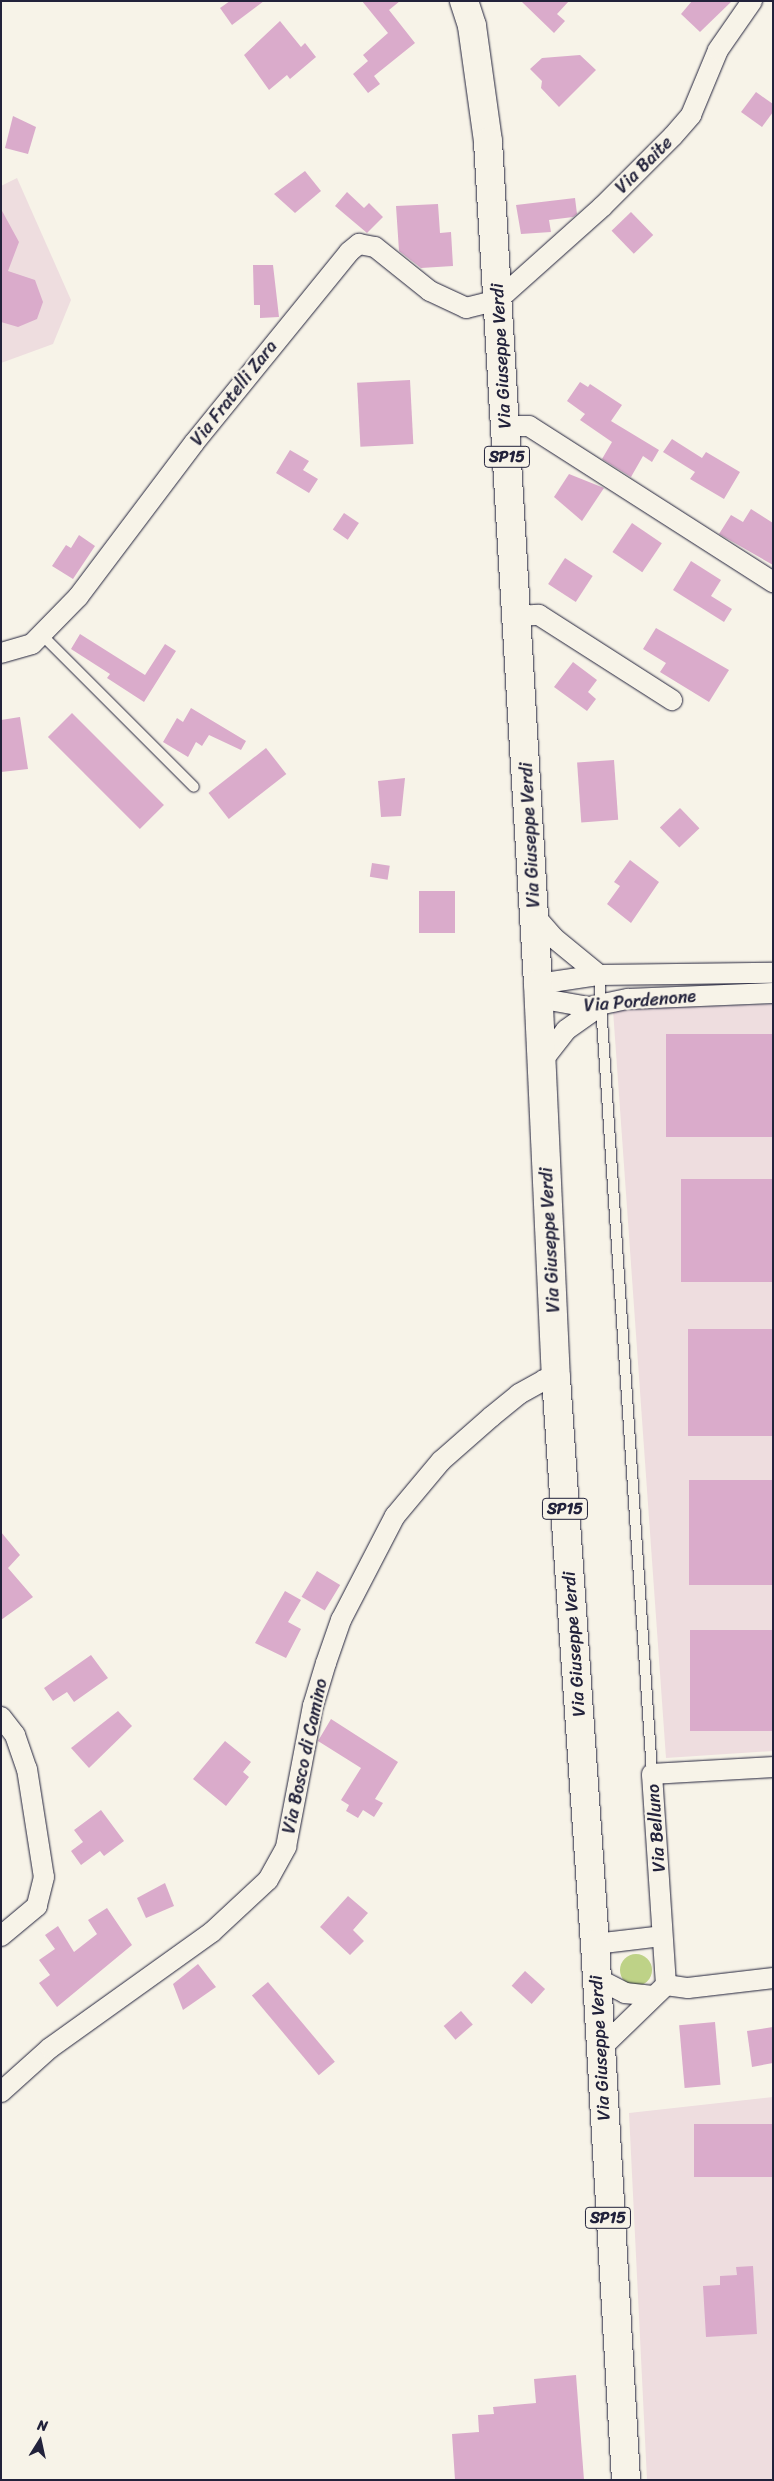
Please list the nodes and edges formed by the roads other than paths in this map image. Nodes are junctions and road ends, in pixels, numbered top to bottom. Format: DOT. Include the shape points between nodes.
graph roads {
  1 [pos="464,1"];
  2 [pos="752,1"];
  3 [pos="498,300"];
  4 [pos="506,426"];
  5 [pos="773,582"];
  6 [pos="517,616"];
  7 [pos="41,634"];
  8 [pos="1,653"];
  9 [pos="672,700"];
  10 [pos="194,786"];
  11 [pos="534,915"];
  12 [pos="773,973"];
  13 [pos="599,975"];
  14 [pos="538,991"];
  15 [pos="773,993"];
  16 [pos="600,1006"];
  17 [pos="542,1061"];
  18 [pos="556,1378"];
  19 [pos="1,1716"];
  20 [pos="773,1767"];
  21 [pos="652,1774"];
  22 [pos="1,1936"];
  23 [pos="662,1936"];
  24 [pos="595,1944"];
  25 [pos="596,1978"];
  26 [pos="773,1978"];
  27 [pos="659,1990"];
  28 [pos="600,2049"];
  29 [pos="1,2092"];
  30 [pos="626,2480"];
  1 -- 3 [label="main road, Via Giuseppe Verdi / SP15" via="472,26 488,142"];
  2 -- 3 [label="street, Via Baite" via="718,50 691,115 602,207"];
  3 -- 4 [label="main road, Via Giuseppe Verdi / SP15"];
  3 -- 7 [label="street, Via Fratelli Zara" via="466,308 430,291 375,247 359,244 349,252 194,444 78,597"];
  4 -- 5 [label="street" via="530,426"];
  4 -- 6 [label="main road, Via Giuseppe Verdi / SP15"];
  6 -- 9 [label="street" via="538,615"];
  6 -- 11 [label="main road, Via Giuseppe Verdi / SP15"];
  7 -- 8 [label="street, Via Fratelli Zara" via="32,644"];
  7 -- 10 [label="lane"];
  11 -- 13 [label="street" via="554,938"];
  11 -- 14 [label="main road, Via Giuseppe Verdi / SP15"];
  12 -- 13 [label="street, Via Pordenone"];
  13 -- 14 [label="street, Via Pordenone"];
  13 -- 16 [label="lane"];
  14 -- 16 [label="street, Via Pordenone" via="576,1006"];
  14 -- 17 [label="main road, Via Giuseppe Verdi / SP15"];
  15 -- 16 [label="street, Via Pordenone" via="628,998"];
  16 -- 17 [label="street" via="566,1030"];
  16 -- 21 [label="lane"];
  17 -- 18 [label="main road, Via Giuseppe Verdi / SP15"];
  18 -- 24 [label="main road, Via Giuseppe Verdi / SP15"];
  18 -- 29 [label="street, Via Bosco di Camino" via="544,1380 519,1394 491,1416 441,1461 395,1516 341,1620 313,1706 286,1847 268,1880 212,1932 50,2048"];
  19 -- 22 [label="street" via="15,1735 27,1769 44,1877 37,1906"];
  20 -- 21 [label="street, Via Belluno"];
  21 -- 23 [label="street, Via Belluno"];
  23 -- 24 [label="street"];
  23 -- 27 [label="street, Via Belluno"];
  24 -- 25 [label="main road, Via Giuseppe Verdi / SP15"];
  25 -- 27 [label="street" via="626,1993"];
  25 -- 28 [label="main road, Via Giuseppe Verdi / SP15"];
  26 -- 27 [label="street"];
  27 -- 28 [label="street" via="646,2008"];
  28 -- 30 [label="main road, Via Giuseppe Verdi / SP15"];
}
